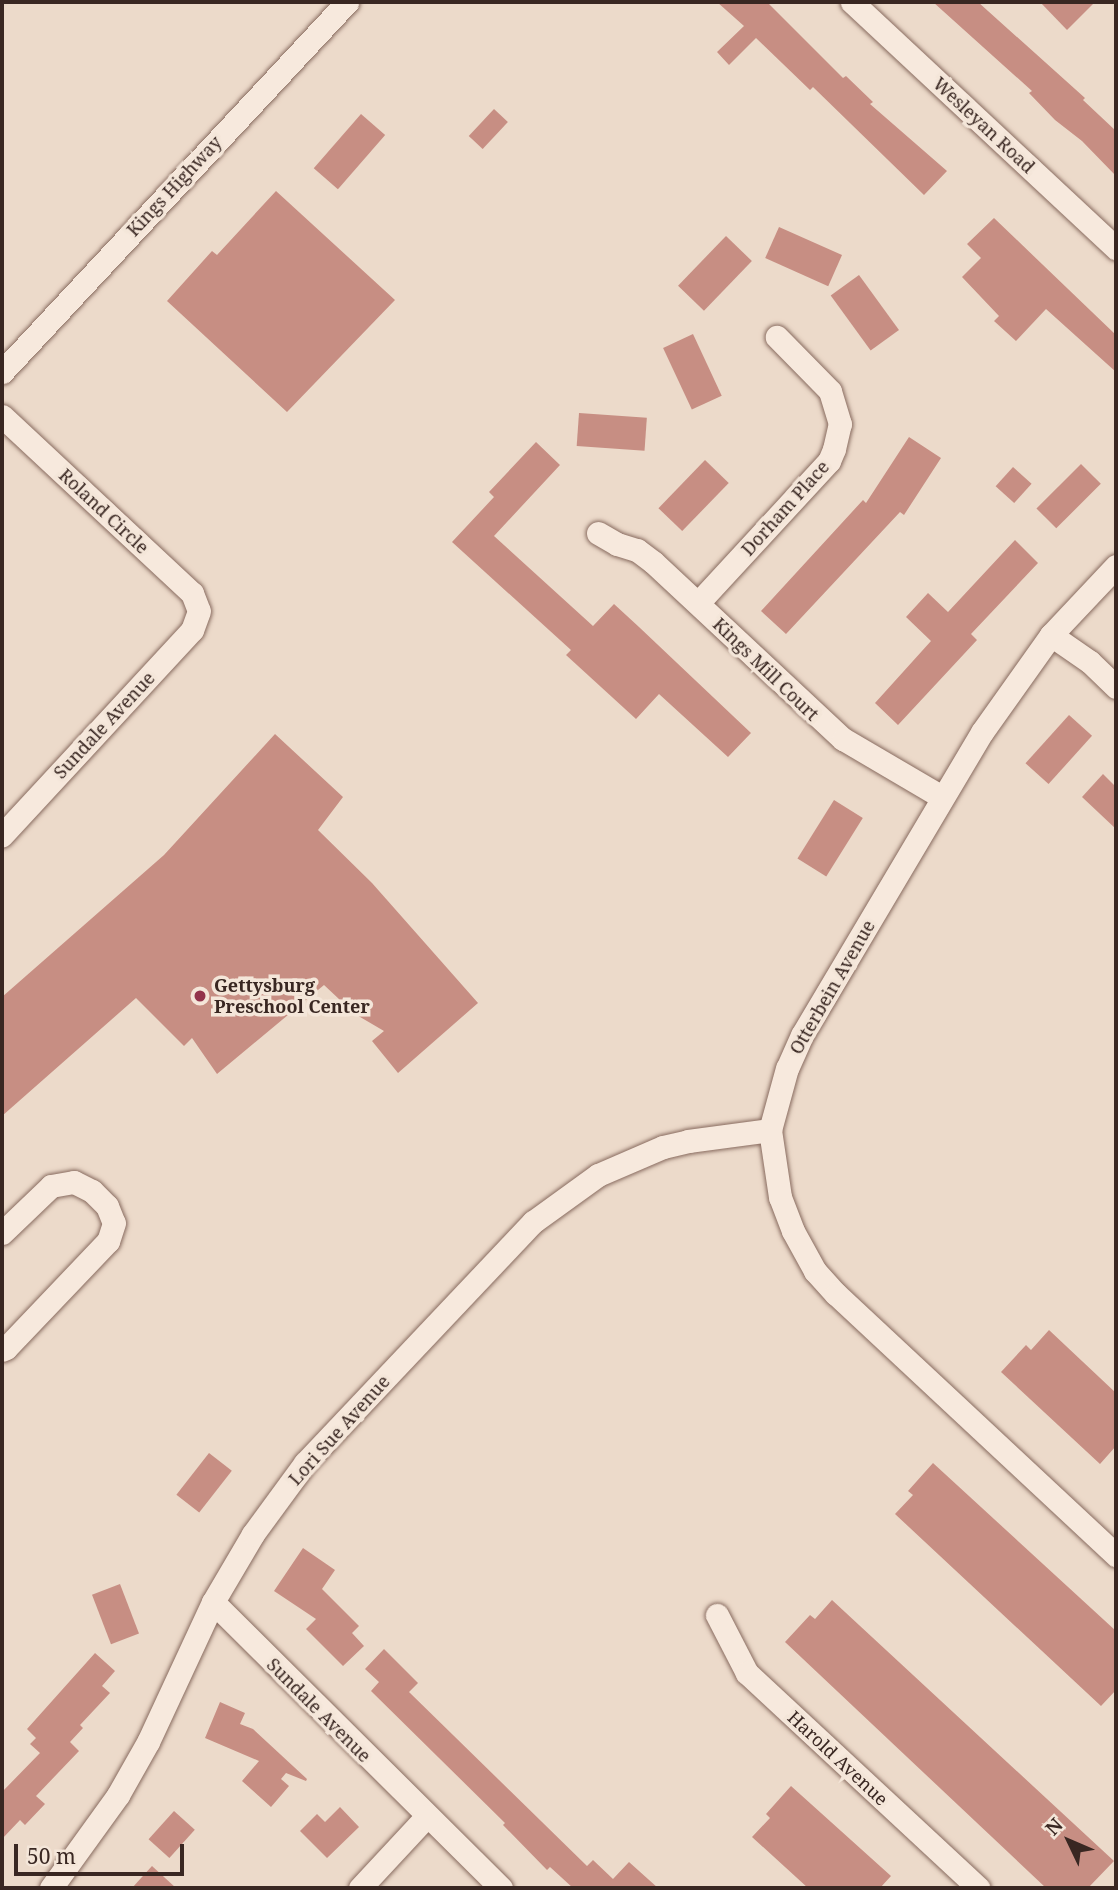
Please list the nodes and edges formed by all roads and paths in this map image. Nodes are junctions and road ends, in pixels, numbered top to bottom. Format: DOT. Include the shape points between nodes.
graph roads {
  1 [pos="347,2"];
  2 [pos="852,2"];
  3 [pos="1116,247"];
  4 [pos="777,337"];
  5 [pos="2,372"];
  6 [pos="2,416"];
  7 [pos="598,533"];
  8 [pos="1116,566"];
  9 [pos="698,603"];
  10 [pos="199,611"];
  11 [pos="1051,635"];
  12 [pos="1116,687"];
  13 [pos="943,797"];
  14 [pos="2,835"];
  15 [pos="770,1130"];
  16 [pos="2,1233"];
  17 [pos="2,1350"];
  18 [pos="1116,1555"];
  19 [pos="213,1602"];
  20 [pos="717,1615"];
  21 [pos="427,1816"];
  22 [pos="51,1888"];
  23 [pos="360,1888"];
  24 [pos="501,1888"];
  25 [pos="978,1888"];
  1 -- 5 [label="street, Kings Highway"];
  2 -- 3 [label="street, Wesleyan Road"];
  4 -- 9 [label="street, Dorham Place" via="830,391 840,424 834,449 829,461"];
  6 -- 10 [label="street, Roland Circle" via="192,593"];
  7 -- 9 [label="street, Kings Mill Court" via="637,550"];
  8 -- 11 [label="street, Otterbein Avenue"];
  9 -- 13 [label="street, Kings Mill Court" via="843,739"];
  10 -- 14 [label="street, Sundale Avenue" via="192,631"];
  11 -- 12 [label="street"];
  11 -- 13 [label="street, Otterbein Avenue" via="982,732"];
  13 -- 15 [label="street, Otterbein Avenue" via="802,1035 787,1068"];
  15 -- 18 [label="street, Otterbein Avenue" via="780,1197 815,1270"];
  15 -- 19 [label="street, Lori Sue Avenue" via="688,1141 652,1152 598,1175 533,1222 305,1463 253,1534"];
  16 -- 17 [label="street" via="51,1186 74,1182 107,1206 114,1223 108,1241"];
  19 -- 21 [label="street, Sundale Avenue"];
  19 -- 22 [label="street, Lori Sue Avenue" via="148,1742 118,1795"];
  20 -- 25 [label="street, Harold Avenue" via="747,1673"];
  21 -- 23 [label="street"];
  21 -- 24 [label="street, Sundale Avenue"];
}
